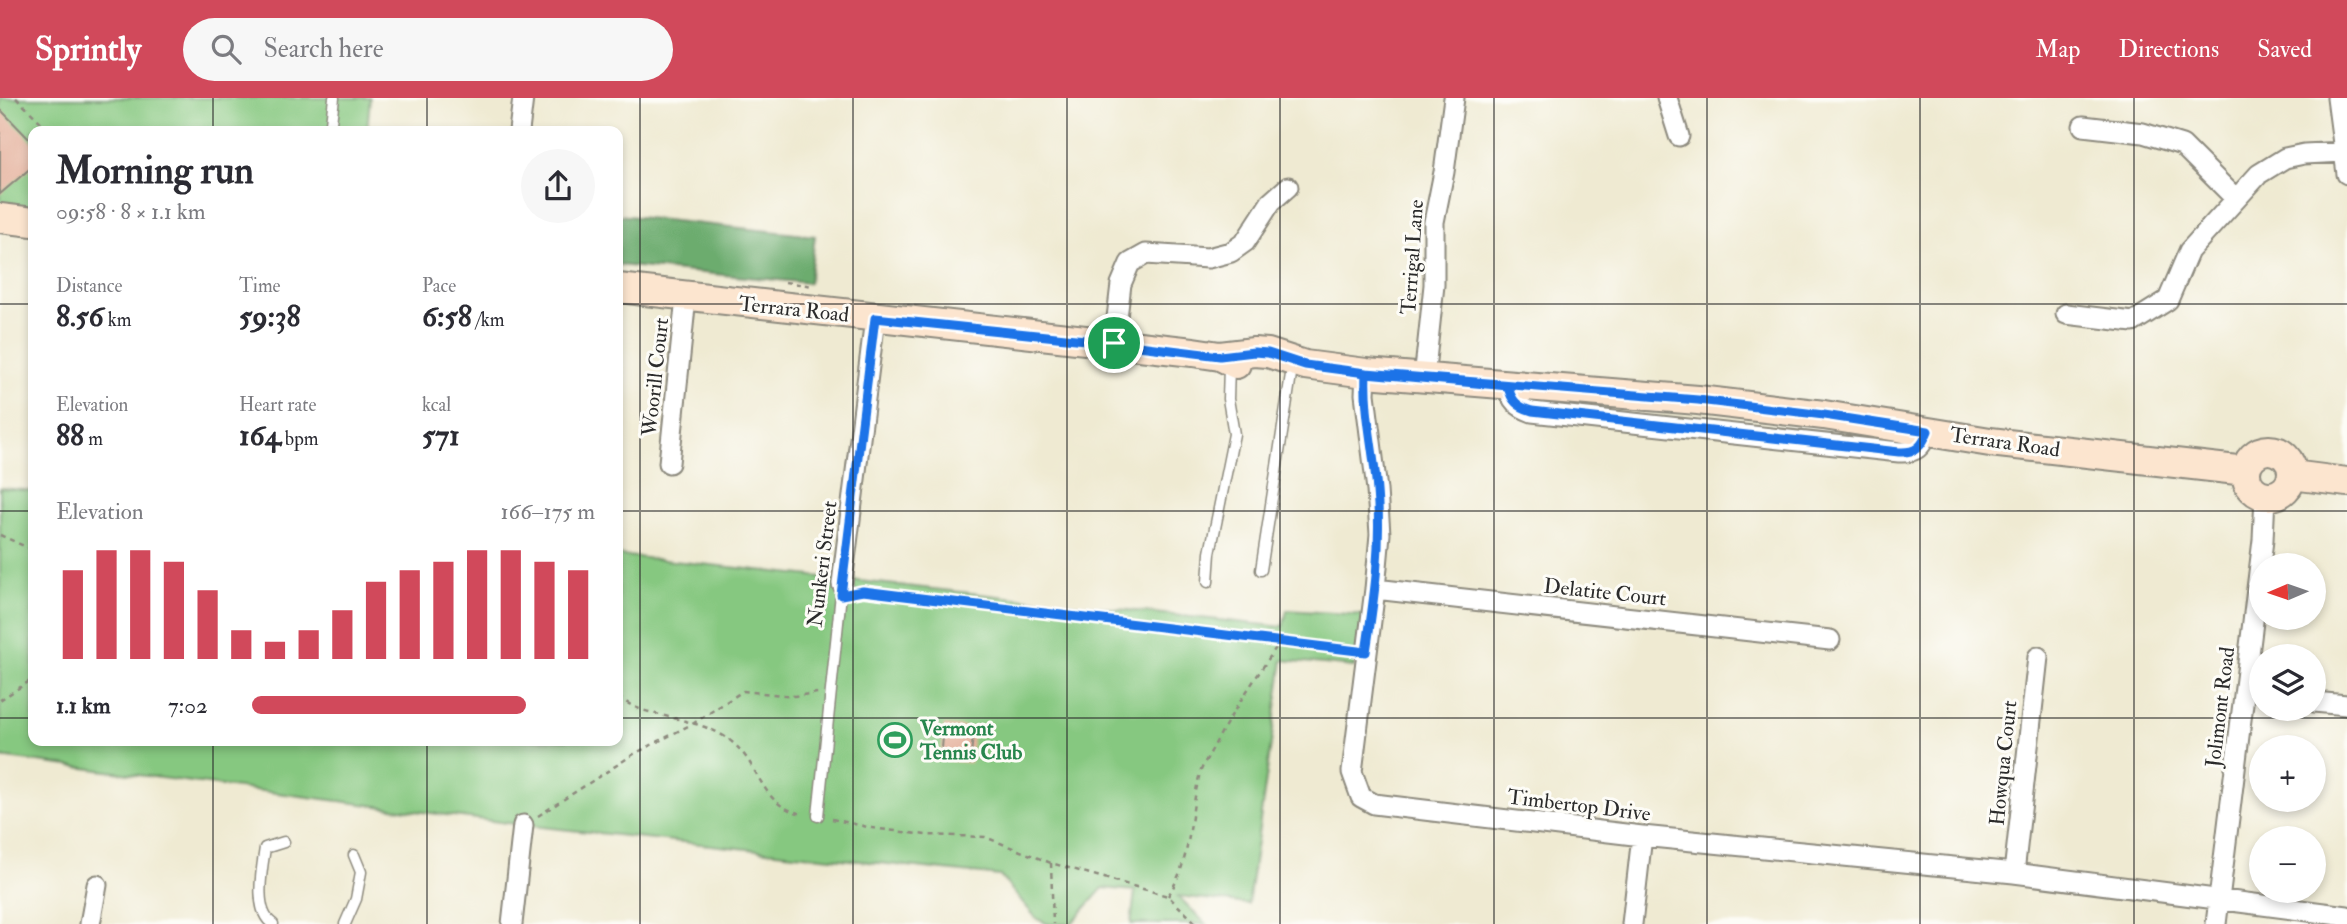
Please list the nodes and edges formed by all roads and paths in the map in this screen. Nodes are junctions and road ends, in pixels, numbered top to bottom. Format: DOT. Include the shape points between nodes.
graph roads {
  1 [pos="16,98"];
  2 [pos="334,98"];
  3 [pos="523,98"];
  4 [pos="1454,98"];
  5 [pos="1667,98"];
  6 [pos="2337,98"];
  7 [pos="45,126"];
  8 [pos="331,126"];
  9 [pos="520,126"];
  10 [pos="2083,126"];
  11 [pos="1679,136"];
  12 [pos="2344,152"];
  13 [pos="2347,174"];
  14 [pos="1288,187"];
  15 [pos="2235,198"];
  16 [pos="0,218"];
  17 [pos="28,221"];
  18 [pos="623,289"];
  19 [pos="686,297"];
  20 [pos="2066,314"];
  21 [pos="875,318"];
  22 [pos="1114,343"];
  23 [pos="1227,357"];
  24 [pos="1297,365"];
  25 [pos="1366,373"];
  26 [pos="1424,379"];
  27 [pos="669,463"];
  28 [pos="2246,471"];
  29 [pos="2292,475"];
  30 [pos="2347,482"];
  31 [pos="2265,496"];
  32 [pos="0,535"];
  33 [pos="28,548"];
  34 [pos="1261,570"];
  35 [pos="1208,582"];
  36 [pos="1376,589"];
  37 [pos="842,590"];
  38 [pos="1830,640"];
  39 [pos="1280,642"];
  40 [pos="2256,644"];
  41 [pos="1366,652"];
  42 [pos="2038,657"];
  43 [pos="28,682"];
  44 [pos="831,686"];
  45 [pos="0,700"];
  46 [pos="623,700"];
  47 [pos="2326,703"];
  48 [pos="2347,705"];
  49 [pos="2249,720"];
  50 [pos="694,723"];
  51 [pos="818,816"];
  52 [pos="523,825"];
  53 [pos="1642,836"];
  54 [pos="284,842"];
  55 [pos="354,855"];
  56 [pos="1051,863"];
  57 [pos="2014,873"];
  58 [pos="97,885"];
  59 [pos="1168,895"];
  60 [pos="2219,899"];
  61 [pos="2347,916"];
  62 [pos="90,924"];
  63 [pos="273,924"];
  64 [pos="345,924"];
  65 [pos="512,924"];
  66 [pos="1053,924"];
  67 [pos="1197,924"];
  68 [pos="1632,924"];
  69 [pos="2216,924"];
  1 -- 7 [label="path"];
  2 -- 8 [label="lane"];
  3 -- 9 [label="street"];
  4 -- 26 [label="street, Terrigal Lane" via="1434,222 1434,285"];
  5 -- 11 [label="street"];
  6 -- 12 [label="street"];
  10 -- 15 [label="street" via="2143,133 2182,145"];
  12 -- 13 [label="street"];
  12 -- 15 [label="street" via="2285,158 2259,174"];
  14 -- 22 [label="street" via="1271,202 1245,242 1231,252 1208,258 1146,254 1130,263 1121,284"];
  15 -- 20 [label="street" via="2189,251 2168,300 2133,322"];
  16 -- 17 [label="main road"];
  18 -- 19 [label="main road, Terrara Road"];
  19 -- 21 [label="main road, Terrara Road"];
  19 -- 27 [label="street, Woorill Court"];
  21 -- 22 [label="main road, Terrara Road"];
  21 -- 37 [label="street, Nunkeri Street"];
  22 -- 23 [label="main road, Terrara Road"];
  23 -- 24 [label="main road, Terrara Road" via="1268,353"];
  23 -- 35 [label="lane" via="1227,400 1234,435"];
  24 -- 25 [label="main road, Terrara Road"];
  24 -- 34 [label="lane"];
  25 -- 26 [label="main road, Terrara Road"];
  25 -- 36 [label="street, Timbertop Drive" via="1380,534"];
  26 -- 28 [label="main road, Terrara Road" via="1698,400 1990,442"];
  28 -- 29 [label="main road" via="2253,457 2271,450 2286,457"];
  28 -- 31 [label="main road" via="2251,488"];
  29 -- 30 [label="main road"];
  29 -- 31 [label="main road" via="2286,489"];
  31 -- 40 [label="street, Jolimont Road"];
  32 -- 33 [label="path"];
  36 -- 38 [label="street, Delatite Court"];
  36 -- 41 [label="street, Timbertop Drive"];
  37 -- 39 [label="path"];
  37 -- 44 [label="lane, Nunkeri Street"];
  39 -- 41 [label="path"];
  39 -- 59 [label="path" via="1224,726 1199,775 1184,860"];
  41 -- 53 [label="street, Timbertop Drive" via="1352,772 1361,797 1374,804"];
  42 -- 57 [label="street, Howqua Court"];
  43 -- 45 [label="path"];
  44 -- 50 [label="path" via="794,696 743,691"];
  44 -- 51 [label="lane, Nunkeri Street"];
  46 -- 50 [label="path" via="636,708"];
  47 -- 48 [label="street"];
  49 -- 60 [label="street, Jolimont Road"];
  50 -- 51 [label="path" via="732,741 753,766 771,800 793,813"];
  50 -- 52 [label="path" via="634,754"];
  51 -- 56 [label="path" via="926,835 985,837"];
  52 -- 65 [label="street"];
  53 -- 57 [label="street, Timbertop Drive"];
  53 -- 68 [label="street"];
  54 -- 63 [label="lane" via="265,848 260,879 262,911"];
  55 -- 64 [label="lane" via="361,872"];
  56 -- 59 [label="path"];
  56 -- 66 [label="path"];
  57 -- 60 [label="street, Timbertop Drive"];
  58 -- 62 [label="street"];
  59 -- 67 [label="path"];
  60 -- 61 [label="street, Timbertop Drive"];
  60 -- 69 [label="street, Jolimont Road"];
}
